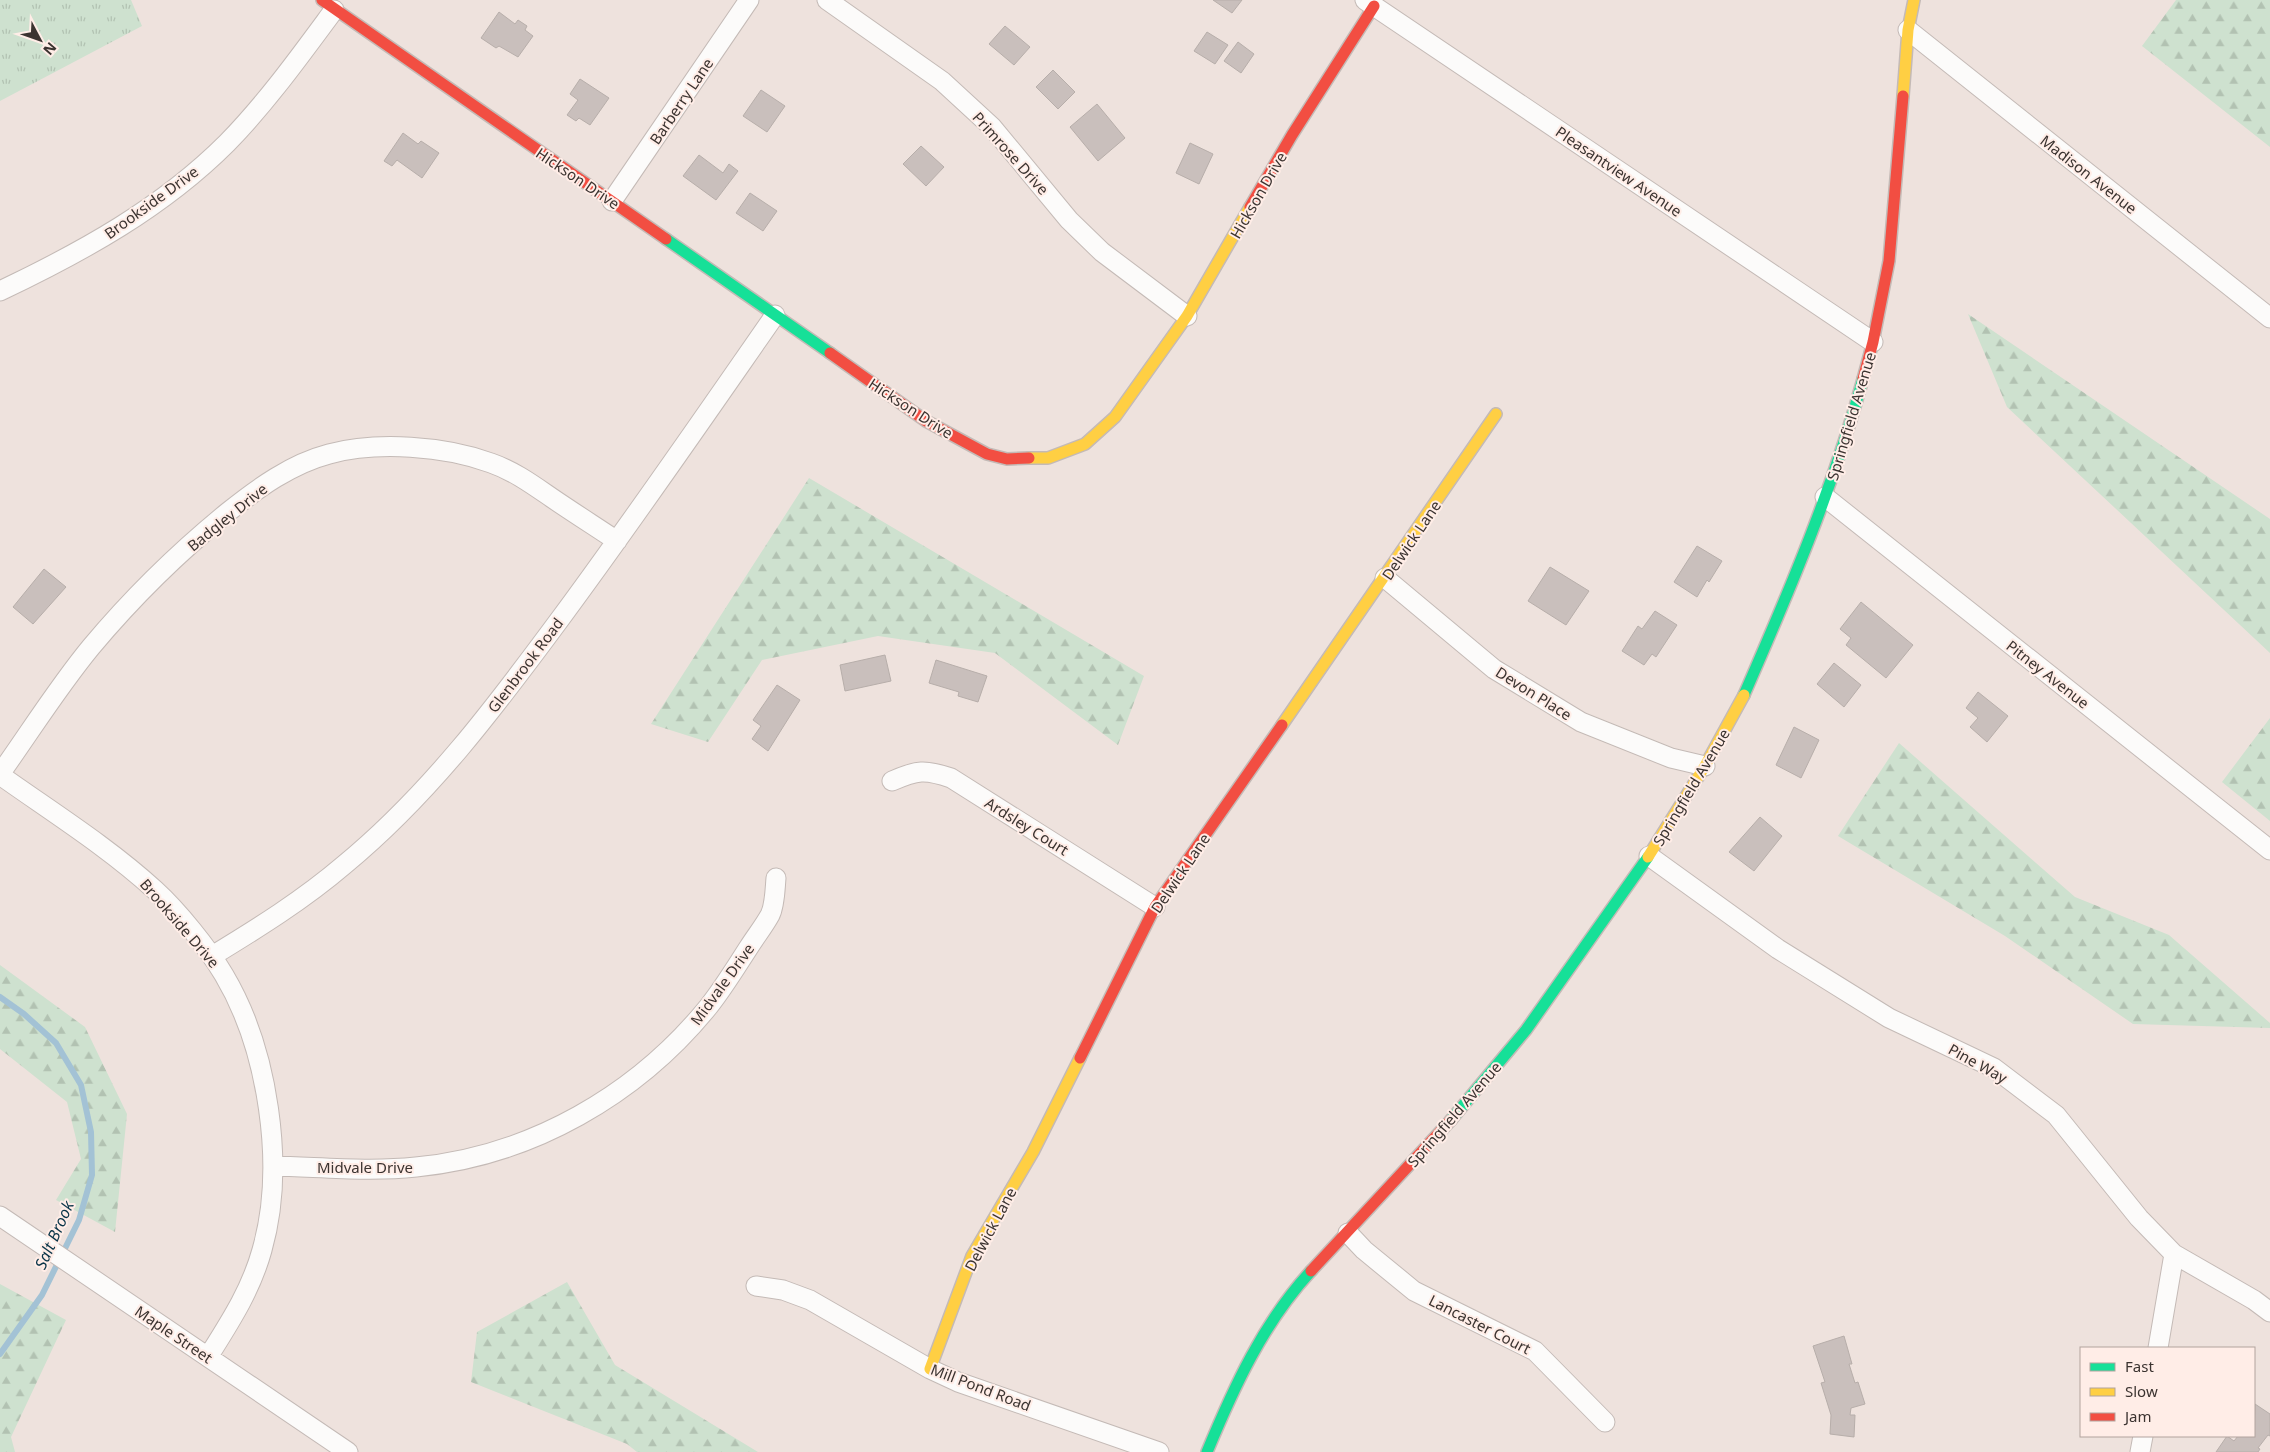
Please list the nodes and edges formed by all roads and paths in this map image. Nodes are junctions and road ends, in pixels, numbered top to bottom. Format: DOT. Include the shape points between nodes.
graph roads {
  1 [pos="749,0"];
  2 [pos="827,0"];
  3 [pos="1914,0"];
  4 [pos="1370,3"];
  5 [pos="328,5"];
  6 [pos="1908,30"];
  7 [pos="612,201"];
  8 [pos="0,292"];
  9 [pos="775,315"];
  10 [pos="1187,316"];
  11 [pos="2270,318"];
  12 [pos="1873,342"];
  13 [pos="1496,414"];
  14 [pos="1825,497"];
  15 [pos="617,542"];
  16 [pos="1385,578"];
  17 [pos="1705,766"];
  18 [pos="0,774"];
  19 [pos="892,781"];
  20 [pos="2270,850"];
  21 [pos="1649,856"];
  22 [pos="776,878"];
  23 [pos="1155,907"];
  24 [pos="212,956"];
  25 [pos="272,1166"];
  26 [pos="0,1216"];
  27 [pos="1348,1233"];
  28 [pos="2174,1254"];
  29 [pos="756,1286"];
  30 [pos="2270,1312"];
  31 [pos="2158,1347"];
  32 [pos="208,1357"];
  33 [pos="930,1369"];
  34 [pos="1605,1422"];
  35 [pos="2143,1437"];
  36 [pos="348,1452"];
  37 [pos="1159,1452"];
  38 [pos="1207,1452"];
  39 [pos="2140,1452"];
  1 -- 7 [label="street, Barberry Lane"];
  2 -- 10 [label="street, Primrose Drive" via="942,81 992,127 1069,220 1102,252"];
  3 -- 6 [label="street, Springfield Avenue"];
  4 -- 10 [label="street, Hickson Drive"];
  4 -- 12 [label="street, Pleasantview Avenue"];
  5 -- 7 [label="street, Hickson Drive"];
  5 -- 8 [label="street, Brookside Drive" via="287,74 226,143 175,189 107,236"];
  6 -- 11 [label="street, Madison Avenue"];
  6 -- 12 [label="street, Springfield Avenue" via="1889,261"];
  7 -- 9 [label="street, Hickson Drive"];
  9 -- 10 [label="street, Hickson Drive" via="926,421 987,454 1007,459 1048,458 1085,444 1102,431"];
  9 -- 15 [label="street, Glenbrook Road"];
  12 -- 14 [label="street, Springfield Avenue"];
  13 -- 16 [label="street, Delwick Lane"];
  14 -- 17 [label="street, Springfield Avenue" via="1788,595 1747,689"];
  14 -- 20 [label="street, Pitney Avenue"];
  15 -- 18 [label="street, Badgley Drive" via="522,477 462,453 398,447 364,449 329,454 294,467 252,493 204,531 148,586 91,647"];
  15 -- 24 [label="street, Glenbrook Road" via="468,741 398,815 345,865 300,900"];
  16 -- 17 [label="street, Devon Place" via="1494,669 1581,722 1671,758"];
  16 -- 23 [label="street, Delwick Lane"];
  17 -- 21 [label="street, Springfield Avenue"];
  18 -- 24 [label="street, Brookside Drive" via="132,870 156,891"];
  19 -- 23 [label="street, Ardsley Court" via="916,771 932,771 951,778"];
  21 -- 27 [label="street, Springfield Avenue" via="1526,1030 1436,1138"];
  21 -- 28 [label="street, Pine Way" via="1778,949 1889,1018 1994,1068 2056,1114 2139,1218"];
  22 -- 25 [label="street, Midvale Drive" via="771,914 698,1020 660,1059 588,1111 548,1132 462,1160 403,1168"];
  23 -- 33 [label="street, Delwick Lane" via="1033,1152 972,1256"];
  24 -- 25 [label="street, Brookside Drive" via="243,1012 256,1050 266,1089"];
  25 -- 32 [label="street, Brookside Drive" via="270,1208 263,1248 240,1307"];
  26 -- 32 [label="street, Maple Street"];
  27 -- 34 [label="street, Lancaster Court" via="1414,1291 1535,1351"];
  27 -- 38 [label="street, Springfield Avenue" via="1306,1276 1269,1326 1237,1381"];
  28 -- 30 [label="street, Pine Way"];
  28 -- 31 [label="street"];
  29 -- 33 [label="street, Mill Pond Road" via="783,1290 810,1300"];
  32 -- 36 [label="street, Maple Street"];
  33 -- 37 [label="street, Mill Pond Road" via="958,1382"];
  35 -- 39 [label="street"];
}
